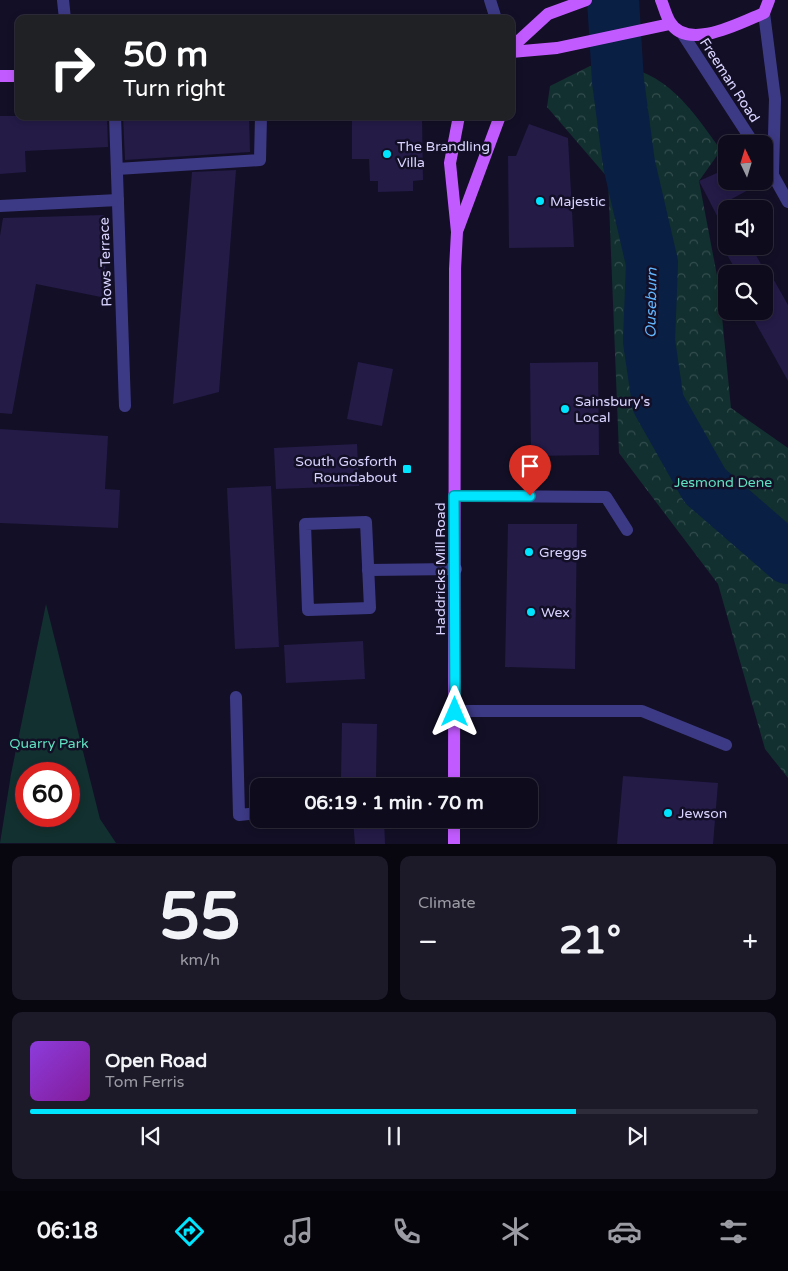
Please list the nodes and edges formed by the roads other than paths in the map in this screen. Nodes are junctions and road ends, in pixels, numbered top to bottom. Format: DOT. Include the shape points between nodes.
graph roads {
  1 [pos="63,0"];
  2 [pos="490,0"];
  3 [pos="586,0"];
  4 [pos="662,0"];
  5 [pos="769,4"];
  6 [pos="64,15"];
  7 [pos="495,15"];
  8 [pos="670,24"];
  9 [pos="682,32"];
  10 [pos="515,46"];
  11 [pos="515,50"];
  12 [pos="0,76"];
  13 [pos="15,76"];
  14 [pos="115,120"];
  15 [pos="261,120"];
  16 [pos="458,120"];
  17 [pos="499,120"];
  18 [pos="748,135"];
  19 [pos="116,168"];
  20 [pos="773,173"];
  21 [pos="118,200"];
  22 [pos="788,202"];
  23 [pos="0,206"];
  24 [pos="457,232"];
  25 [pos="125,406"];
  26 [pos="454,496"];
  27 [pos="627,530"];
  28 [pos="456,569"];
  29 [pos="368,570"];
  30 [pos="236,697"];
  31 [pos="455,712"];
  32 [pos="726,745"];
  33 [pos="454,778"];
  34 [pos="250,814"];
  35 [pos="454,828"];
  36 [pos="454,844"];
  1 -- 6 [label="street"];
  2 -- 7 [label="street"];
  3 -- 10 [label="main road" via="548,14"];
  4 -- 8 [label="main road"];
  5 -- 9 [label="main road" via="720,31 702,35"];
  5 -- 20 [label="street, Freeman Road" via="775,99"];
  8 -- 9 [label="main road"];
  8 -- 11 [label="main road" via="557,48"];
  9 -- 18 [label="street, Freeman Road"];
  12 -- 13 [label="main road"];
  14 -- 19 [label="street, Rows Terrace"];
  15 -- 19 [label="street" via="260,160"];
  16 -- 24 [label="main road, Haddricks Mill Road" via="450,163"];
  17 -- 24 [label="main road, Haddricks Mill Road"];
  19 -- 21 [label="street, Rows Terrace"];
  20 -- 22 [label="street, Freeman Road"];
  21 -- 23 [label="street"];
  21 -- 25 [label="street, Rows Terrace"];
  24 -- 26 [label="main road, Haddricks Mill Road"];
  26 -- 27 [label="street" via="606,497"];
  26 -- 28 [label="main road, Haddricks Mill Road"];
  28 -- 29 [label="street"];
  28 -- 31 [label="main road, Haddricks Mill Road"];
  29 -- 29 [label="street" via="366,522 305,524 308,610 370,608"];
  30 -- 34 [label="street" via="239,815"];
  31 -- 32 [label="street" via="642,711"];
  31 -- 33 [label="main road, Haddricks Mill Road"];
  35 -- 36 [label="main road"];
}
